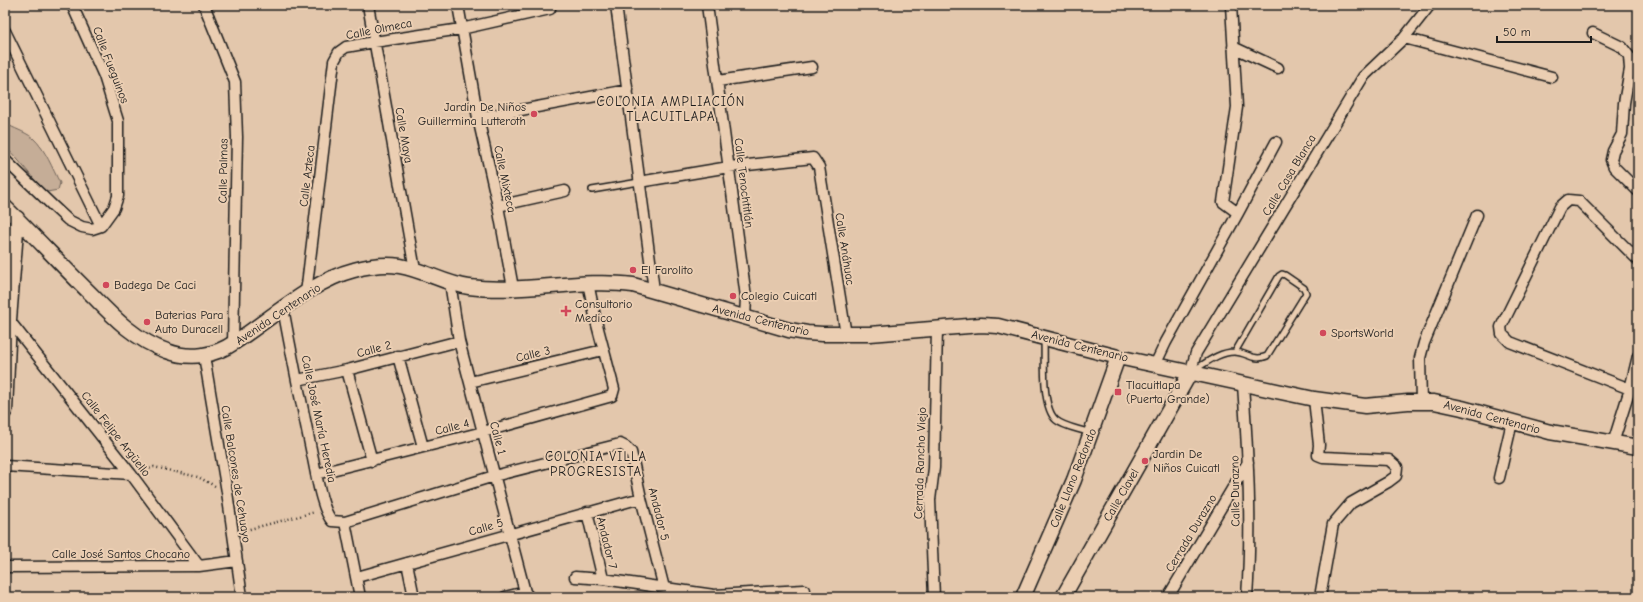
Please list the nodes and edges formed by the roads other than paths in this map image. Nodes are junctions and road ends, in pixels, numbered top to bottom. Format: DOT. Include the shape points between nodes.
graph roads {
  1 [pos="72,5"];
  2 [pos="204,5"];
  3 [pos="368,5"];
  4 [pos="458,5"];
  5 [pos="549,5"];
  6 [pos="616,5"];
  7 [pos="707,5"];
  8 [pos="1231,5"];
  9 [pos="1430,5"];
  10 [pos="461,29"];
  11 [pos="5,31"];
  12 [pos="1593,32"];
  13 [pos="1404,38"];
  14 [pos="374,42"];
  15 [pos="1233,47"];
  16 [pos="334,61"];
  17 [pos="812,67"];
  18 [pos="1278,68"];
  19 [pos="1552,77"];
  20 [pos="718,81"];
  21 [pos="628,90"];
  22 [pos="478,118"];
  23 [pos="1276,142"];
  24 [pos="5,160"];
  25 [pos="730,167"];
  26 [pos="639,182"];
  27 [pos="592,190"];
  28 [pos="565,191"];
  29 [pos="1638,191"];
  30 [pos="498,206"];
  31 [pos="5,207"];
  32 [pos="1238,213"];
  33 [pos="1478,215"];
  34 [pos="16,218"];
  35 [pos="101,226"];
  36 [pos="1638,260"];
  37 [pos="415,270"];
  38 [pos="450,282"];
  39 [pos="588,284"];
  40 [pos="513,288"];
  41 [pos="654,290"];
  42 [pos="306,293"];
  43 [pos="283,308"];
  44 [pos="745,318"];
  45 [pos="9,320"];
  46 [pos="937,329"];
  47 [pos="846,335"];
  48 [pos="1044,337"];
  49 [pos="459,341"];
  50 [pos="233,344"];
  51 [pos="603,350"];
  52 [pos="1235,352"];
  53 [pos="204,356"];
  54 [pos="398,356"];
  55 [pos="1638,356"];
  56 [pos="1118,357"];
  57 [pos="1155,365"];
  58 [pos="347,370"];
  59 [pos="1190,372"];
  60 [pos="296,380"];
  61 [pos="470,382"];
  62 [pos="1243,385"];
  63 [pos="1630,389"];
  64 [pos="1314,399"];
  65 [pos="1421,402"];
  66 [pos="5,411"];
  67 [pos="1512,422"];
  68 [pos="483,432"];
  69 [pos="1091,433"];
  70 [pos="1613,443"];
  71 [pos="423,447"];
  72 [pos="1638,447"];
  73 [pos="372,461"];
  74 [pos="1248,462"];
  75 [pos="5,466"];
  76 [pos="131,474"];
  77 [pos="316,474"];
  78 [pos="494,476"];
  79 [pos="1499,478"];
  80 [pos="641,498"];
  81 [pos="586,512"];
  82 [pos="345,522"];
  83 [pos="510,534"];
  84 [pos="236,561"];
  85 [pos="407,563"];
  86 [pos="198,566"];
  87 [pos="5,567"];
  88 [pos="357,577"];
  89 [pos="575,577"];
  90 [pos="603,579"];
  91 [pos="664,588"];
  92 [pos="804,590"];
  93 [pos="527,595"];
  94 [pos="242,597"];
  95 [pos="360,597"];
  96 [pos="414,597"];
  97 [pos="506,597"];
  98 [pos="934,597"];
  99 [pos="1023,597"];
  100 [pos="1063,597"];
  101 [pos="1168,597"];
  102 [pos="1247,597"];
  103 [pos="1320,597"];
  1 -- 35 [label="street, Calle Fueguinos" via="104,76 118,121 118,196 114,208"];
  2 -- 50 [label="street, Calle Palmas" via="235,82 237,137"];
  3 -- 14 [label="street, Calle Maya"];
  4 -- 10 [label="street, Calle Mixteca"];
  5 -- 10 [label="street, Calle Olmeca" via="550,9"];
  6 -- 21 [label="street"];
  7 -- 20 [label="street, Calle Tenochtitlán"];
  8 -- 15 [label="street"];
  9 -- 13 [label="street, Calle Casa Blanca"];
  10 -- 14 [label="street, Calle Olmeca"];
  10 -- 22 [label="street, Calle Mixteca"];
  11 -- 35 [label="street"];
  12 -- 29 [label="street" via="1622,47 1629,56 1630,69 1622,134 1611,160 1614,167"];
  13 -- 19 [label="street"];
  13 -- 59 [label="street, Calle Casa Blanca" via="1363,77 1196,353"];
  14 -- 16 [label="street, Calle Olmeca" via="346,47 339,52"];
  14 -- 37 [label="street, Calle Maya"];
  15 -- 18 [label="street"];
  15 -- 32 [label="street" via="1237,107 1223,202"];
  16 -- 42 [label="street, Calle Azteca"];
  17 -- 20 [label="street"];
  20 -- 25 [label="street, Calle Tenochtitlán"];
  21 -- 22 [label="street"];
  21 -- 26 [label="street"];
  22 -- 30 [label="street, Calle Mixteca"];
  23 -- 32 [label="street"];
  24 -- 35 [label="street" via="68,220 92,229"];
  25 -- 26 [label="street"];
  25 -- 44 [label="street, Calle Tenochtitlán" via="746,297"];
  25 -- 47 [label="street, Calle Anáhuac" via="813,158 819,167"];
  26 -- 27 [label="lane"];
  26 -- 41 [label="street"];
  28 -- 30 [label="street"];
  30 -- 40 [label="street, Calle Mixteca"];
  31 -- 34 [label="main road, Avenida Centenario"];
  32 -- 57 [label="street"];
  33 -- 65 [label="street" via="1424,343 1420,358"];
  34 -- 45 [label="main road"];
  34 -- 53 [label="main road, Avenida Centenario" via="119,322 142,339 167,352"];
  36 -- 63 [label="street" via="1579,201 1568,200 1560,207 1501,327 1502,334 1510,342"];
  37 -- 38 [label="main road, Avenida Centenario"];
  37 -- 42 [label="main road, Avenida Centenario" via="387,266 354,270 340,274"];
  38 -- 40 [label="main road, Avenida Centenario" via="468,287"];
  38 -- 49 [label="street, Calle 1"];
  39 -- 40 [label="main road, Avenida Centenario"];
  39 -- 41 [label="main road, Avenida Centenario" via="611,282"];
  39 -- 51 [label="street"];
  41 -- 44 [label="main road, Avenida Centenario"];
  42 -- 43 [label="main road, Avenida Centenario"];
  43 -- 50 [label="main road, Avenida Centenario"];
  43 -- 60 [label="street, Calle José María Heredia"];
  44 -- 47 [label="main road, Avenida Centenario" via="801,332"];
  45 -- 66 [label="main road"];
  45 -- 76 [label="street, Calle Felipe Argüello"];
  46 -- 47 [label="main road, Avenida Centenario"];
  46 -- 48 [label="main road, Avenida Centenario" via="998,326"];
  46 -- 98 [label="street, Cerrada Rancho Viejo" via="934,468 930,500"];
  48 -- 56 [label="main road, Avenida Centenario"];
  48 -- 69 [label="lane" via="1046,402 1050,413 1056,421"];
  49 -- 54 [label="street, Calle 2"];
  49 -- 61 [label="street, Calle 1"];
  50 -- 53 [label="main road, Avenida Centenario"];
  51 -- 61 [label="street, Calle 3"];
  51 -- 68 [label="street, Calle 4" via="614,389 612,396"];
  52 -- 52 [label="lane" via="1260,359 1267,356 1306,293 1304,288 1285,275 1279,276"];
  52 -- 59 [label="lane" via="1219,355"];
  53 -- 84 [label="street, Calle Balcones de Cehuayo"];
  54 -- 58 [label="street, Calle 2"];
  54 -- 71 [label="street"];
  55 -- 63 [label="street"];
  56 -- 57 [label="main road, Avenida Centenario"];
  56 -- 69 [label="main road, Calle Llano Redondo"];
  57 -- 59 [label="main road, Avenida Centenario"];
  58 -- 60 [label="street, Calle 2"];
  58 -- 73 [label="street"];
  59 -- 62 [label="main road, Avenida Centenario"];
  59 -- 100 [label="main road, Calle Clavel"];
  60 -- 77 [label="street, Calle José María Heredia"];
  61 -- 68 [label="street, Calle 1"];
  62 -- 64 [label="main road, Avenida Centenario"];
  62 -- 74 [label="street, Calle Durazno"];
  63 -- 70 [label="street"];
  64 -- 65 [label="main road, Avenida Centenario" via="1365,406"];
  64 -- 103 [label="street" via="1318,455 1389,460 1397,467 1396,476 1351,503 1333,524"];
  65 -- 67 [label="main road, Avenida Centenario" via="1445,404"];
  67 -- 70 [label="main road, Avenida Centenario" via="1550,432"];
  67 -- 79 [label="street"];
  68 -- 71 [label="street, Calle 4"];
  68 -- 78 [label="street, Calle 1"];
  69 -- 99 [label="main road, Calle Llano Redondo" via="1074,480"];
  70 -- 72 [label="main road, Avenida Centenario"];
  71 -- 73 [label="street, Calle 4"];
  73 -- 77 [label="street, Calle 4"];
  74 -- 101 [label="street, Cerrada Durazno"];
  74 -- 102 [label="street, Calle Durazno"];
  75 -- 76 [label="street"];
  76 -- 86 [label="street, Calle Felipe Argüello"];
  77 -- 82 [label="street, Calle José María Heredia" via="325,510 332,521"];
  78 -- 80 [label="street, Andador 5" via="620,444 632,452"];
  78 -- 82 [label="street"];
  78 -- 83 [label="street, Calle 1"];
  80 -- 81 [label="street, Calle 5"];
  80 -- 91 [label="street, Andador 5"];
  81 -- 83 [label="street, Calle 5"];
  81 -- 90 [label="street, Andador 7"];
  82 -- 88 [label="street"];
  83 -- 85 [label="street, Calle 5"];
  83 -- 93 [label="street, Calle 1"];
  84 -- 86 [label="street, Calle José Santos Chocano"];
  84 -- 94 [label="street, Calle Balcones de Cehuayo"];
  85 -- 88 [label="street, Calle 5"];
  85 -- 96 [label="street"];
  86 -- 87 [label="street, Calle José Santos Chocano"];
  88 -- 95 [label="street"];
  89 -- 90 [label="street"];
  90 -- 91 [label="street"];
  91 -- 92 [label="street" via="714,595"];
  93 -- 97 [label="street"];
}
